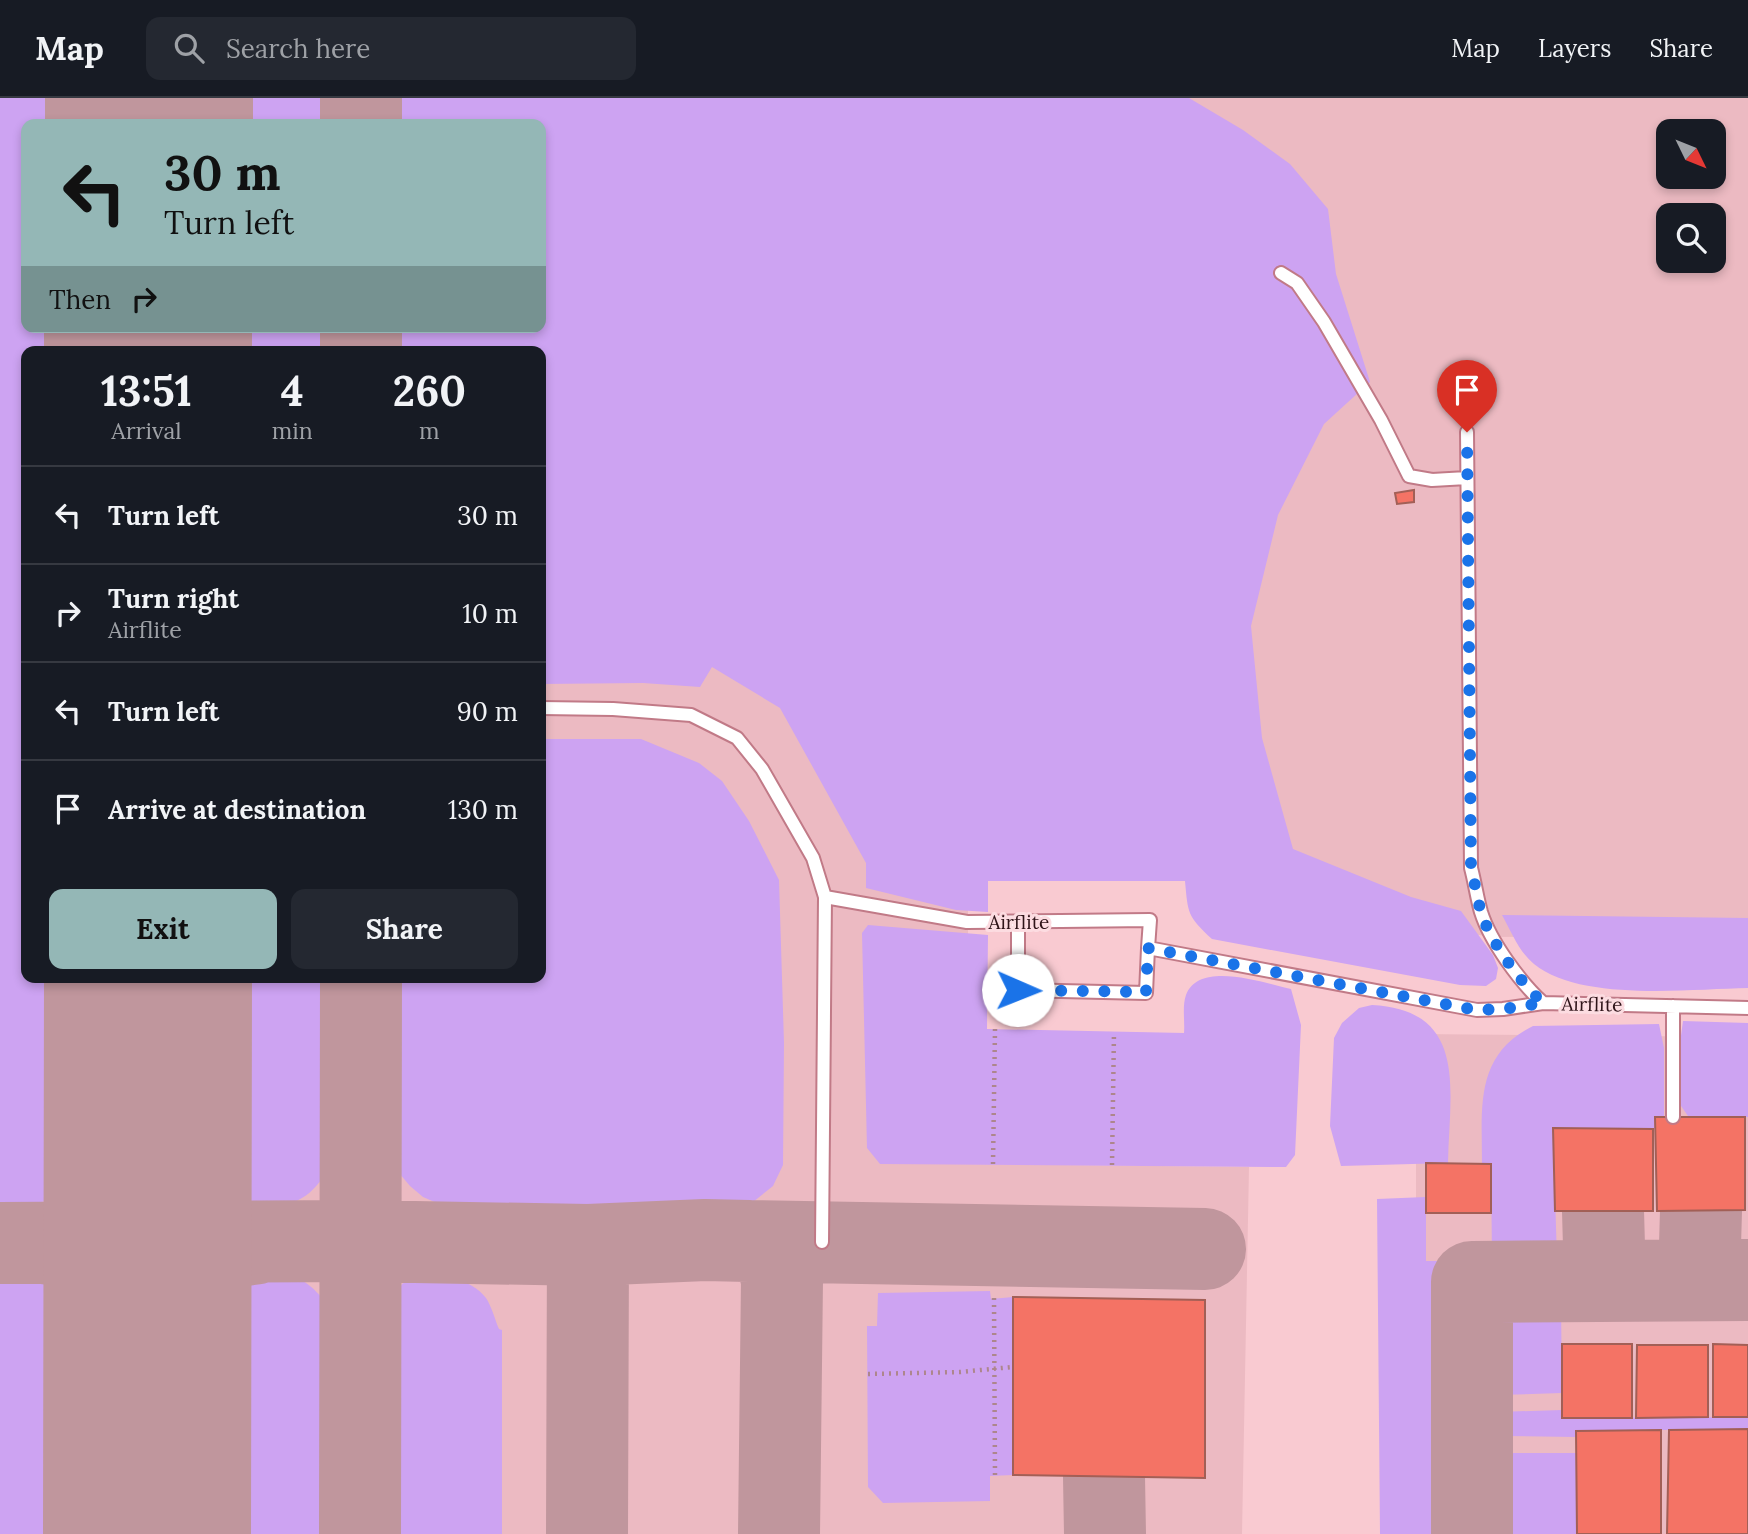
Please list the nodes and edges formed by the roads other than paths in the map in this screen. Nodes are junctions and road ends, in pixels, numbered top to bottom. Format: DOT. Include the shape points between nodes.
graph roads {
  1 [pos="1281,274"];
  2 [pos="1467,432"];
  3 [pos="1467,478"];
  4 [pos="546,708"];
  5 [pos="825,897"];
  6 [pos="1018,922"];
  7 [pos="1148,948"];
  8 [pos="1543,1003"];
  9 [pos="1673,1006"];
  10 [pos="1748,1008"];
  11 [pos="1673,1117"];
  12 [pos="822,1242"];
  1 -- 3 [label="lane" via="1297,283 1324,322 1409,476"];
  2 -- 3 [label="lane"];
  3 -- 8 [label="lane" via="1471,868 1481,913 1493,937"];
  4 -- 5 [label="lane" via="691,715 737,738 762,769 813,858"];
  5 -- 6 [label="lane, Airflite" via="967,922"];
  5 -- 12 [label="lane"];
  6 -- 7 [label="lane, Airflite" via="1150,920"];
  6 -- 7 [label="lane" via="1018,990 1146,992"];
  7 -- 8 [label="lane, Airflite" via="1477,1010"];
  8 -- 9 [label="lane, Airflite"];
  9 -- 10 [label="lane, Airflite"];
  9 -- 11 [label="lane"];
}
